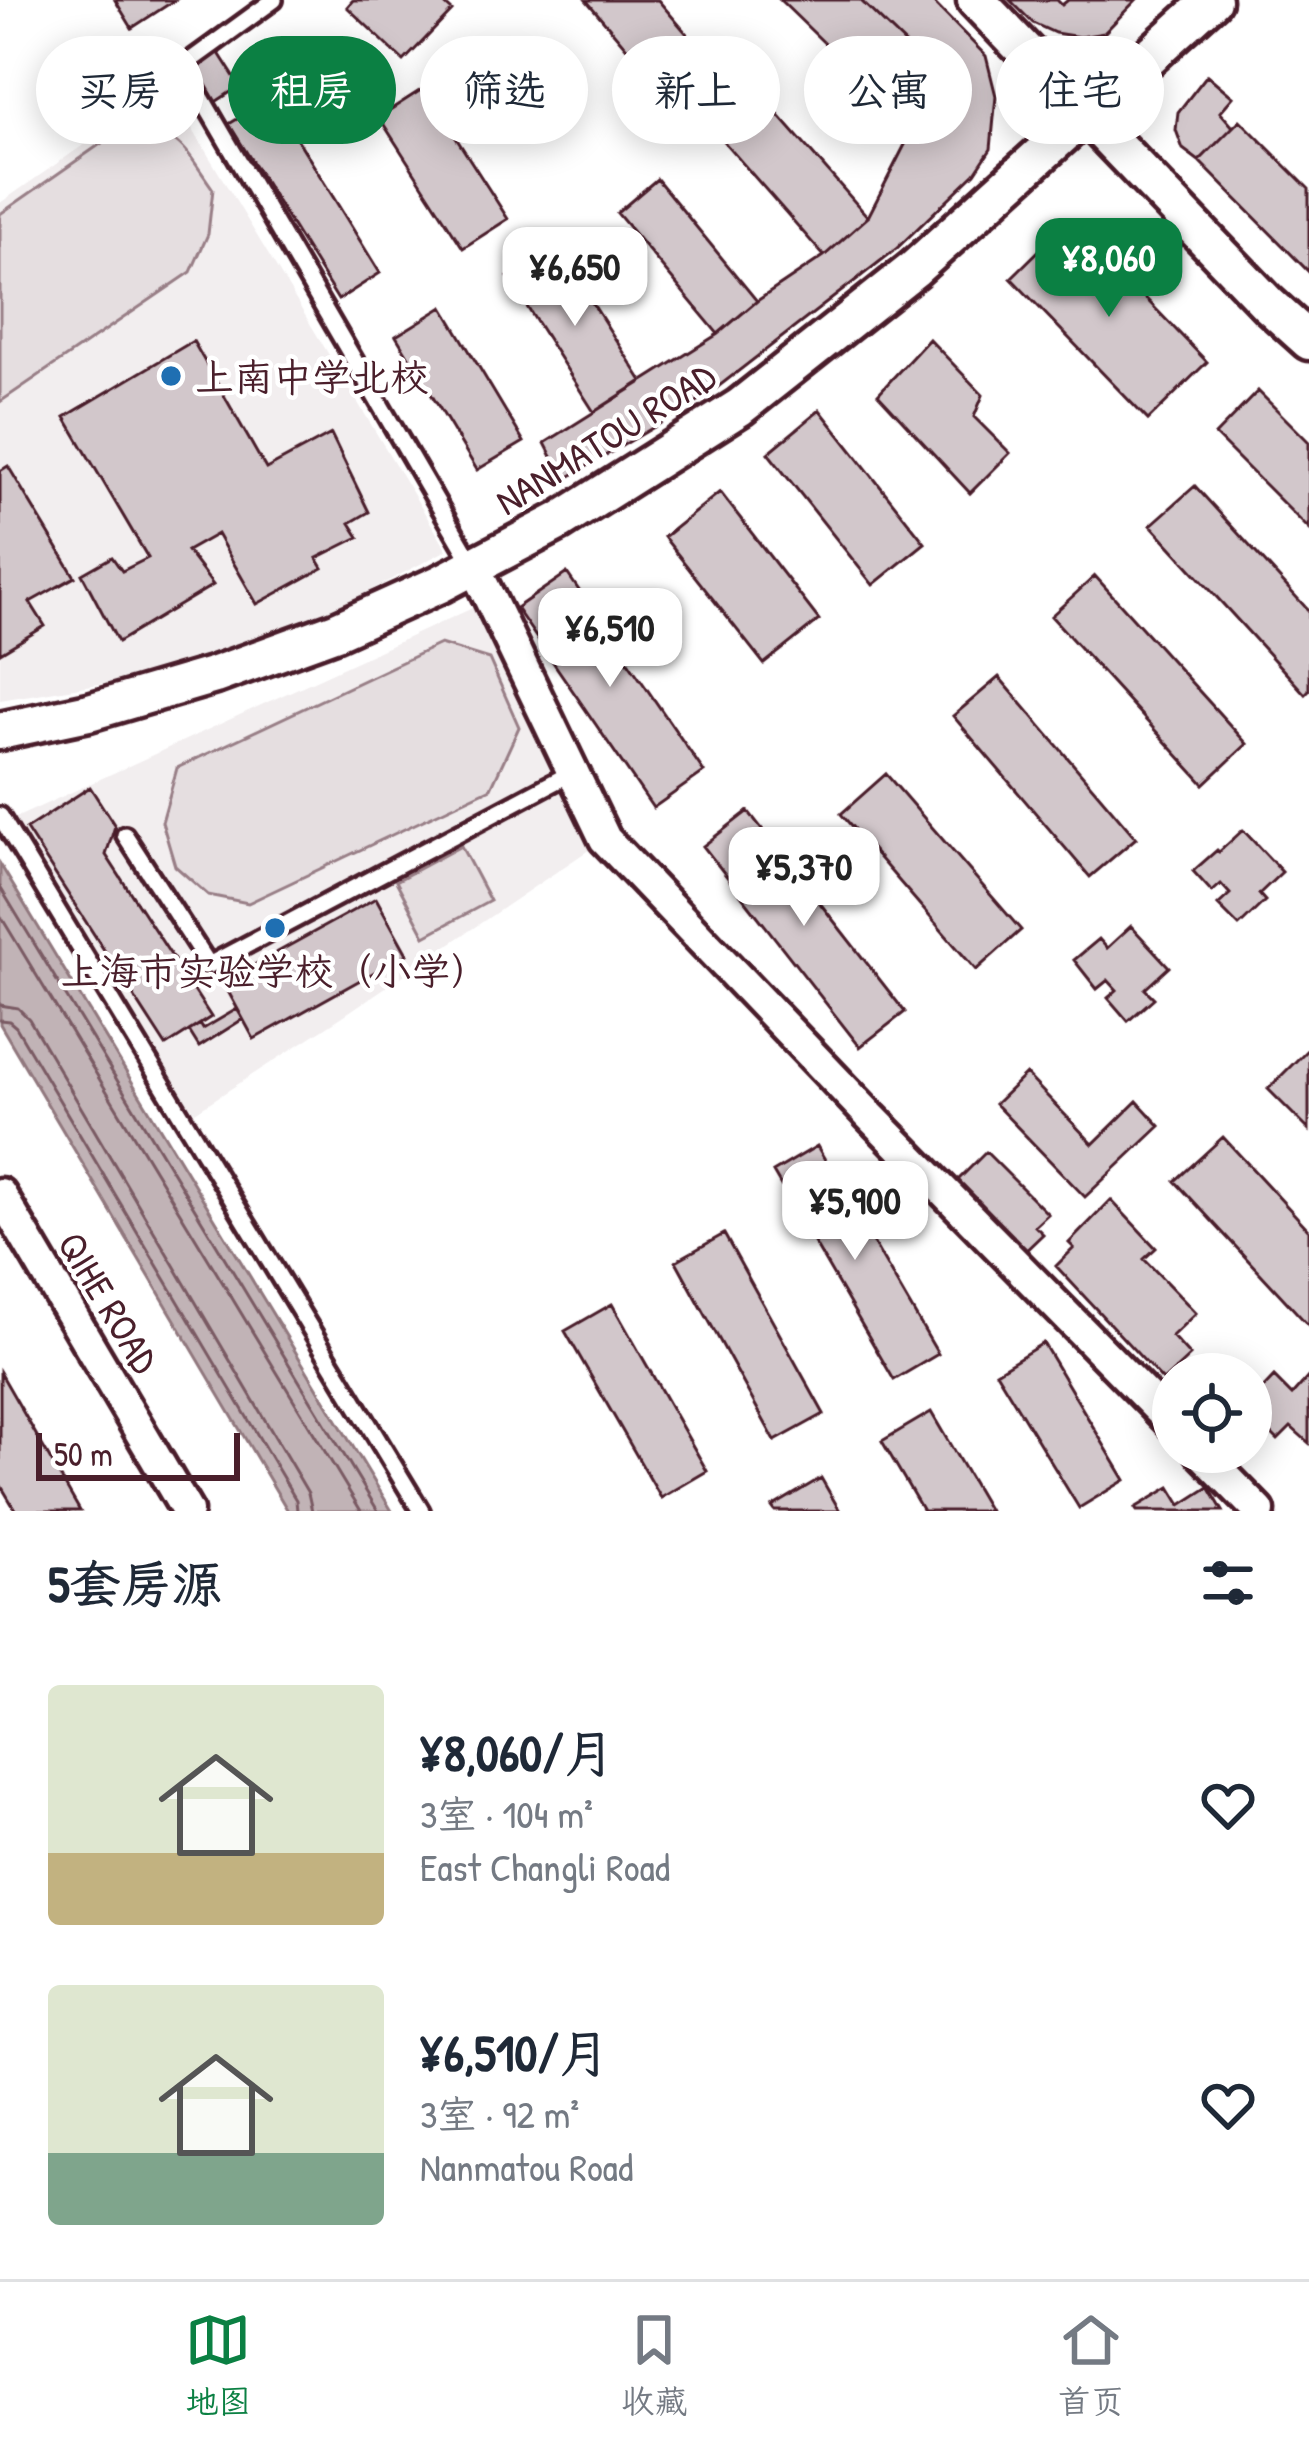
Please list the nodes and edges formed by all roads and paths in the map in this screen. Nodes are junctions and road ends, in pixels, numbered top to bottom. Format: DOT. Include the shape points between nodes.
graph roads {
  1 [pos="274,0"];
  2 [pos="976,0"];
  3 [pos="1212,0"];
  4 [pos="1012,36"];
  5 [pos="1164,43"];
  6 [pos="1052,144"];
  7 [pos="1117,144"];
  8 [pos="1309,341"];
  9 [pos="474,566"];
  10 [pos="0,731"];
  11 [pos="573,772"];
  12 [pos="0,816"];
  13 [pos="125,836"];
  14 [pos="0,1194"];
  15 [pos="1152,1403"];
  16 [pos="1222,1473"];
  17 [pos="187,1511"];
  18 [pos="421,1511"];
  19 [pos="1259,1511"];
  1 -- 9 [label="lane" via="183,66"];
  2 -- 4 [label="street"];
  3 -- 5 [label="street, NANMATOU ROAD"];
  6 -- 9 [label="street, NANMATOU ROAD" via="914,269 740,407"];
  7 -- 8 [label="street"];
  9 -- 10 [label="street, NANMATOU ROAD" via="336,631 214,675"];
  9 -- 11 [label="street"];
  11 -- 13 [label="lane" via="209,965"];
  11 -- 15 [label="street" via="605,839"];
  12 -- 18 [label="lane"];
  14 -- 17 [label="street, QIHE ROAD"];
  16 -- 19 [label="street"];
}
